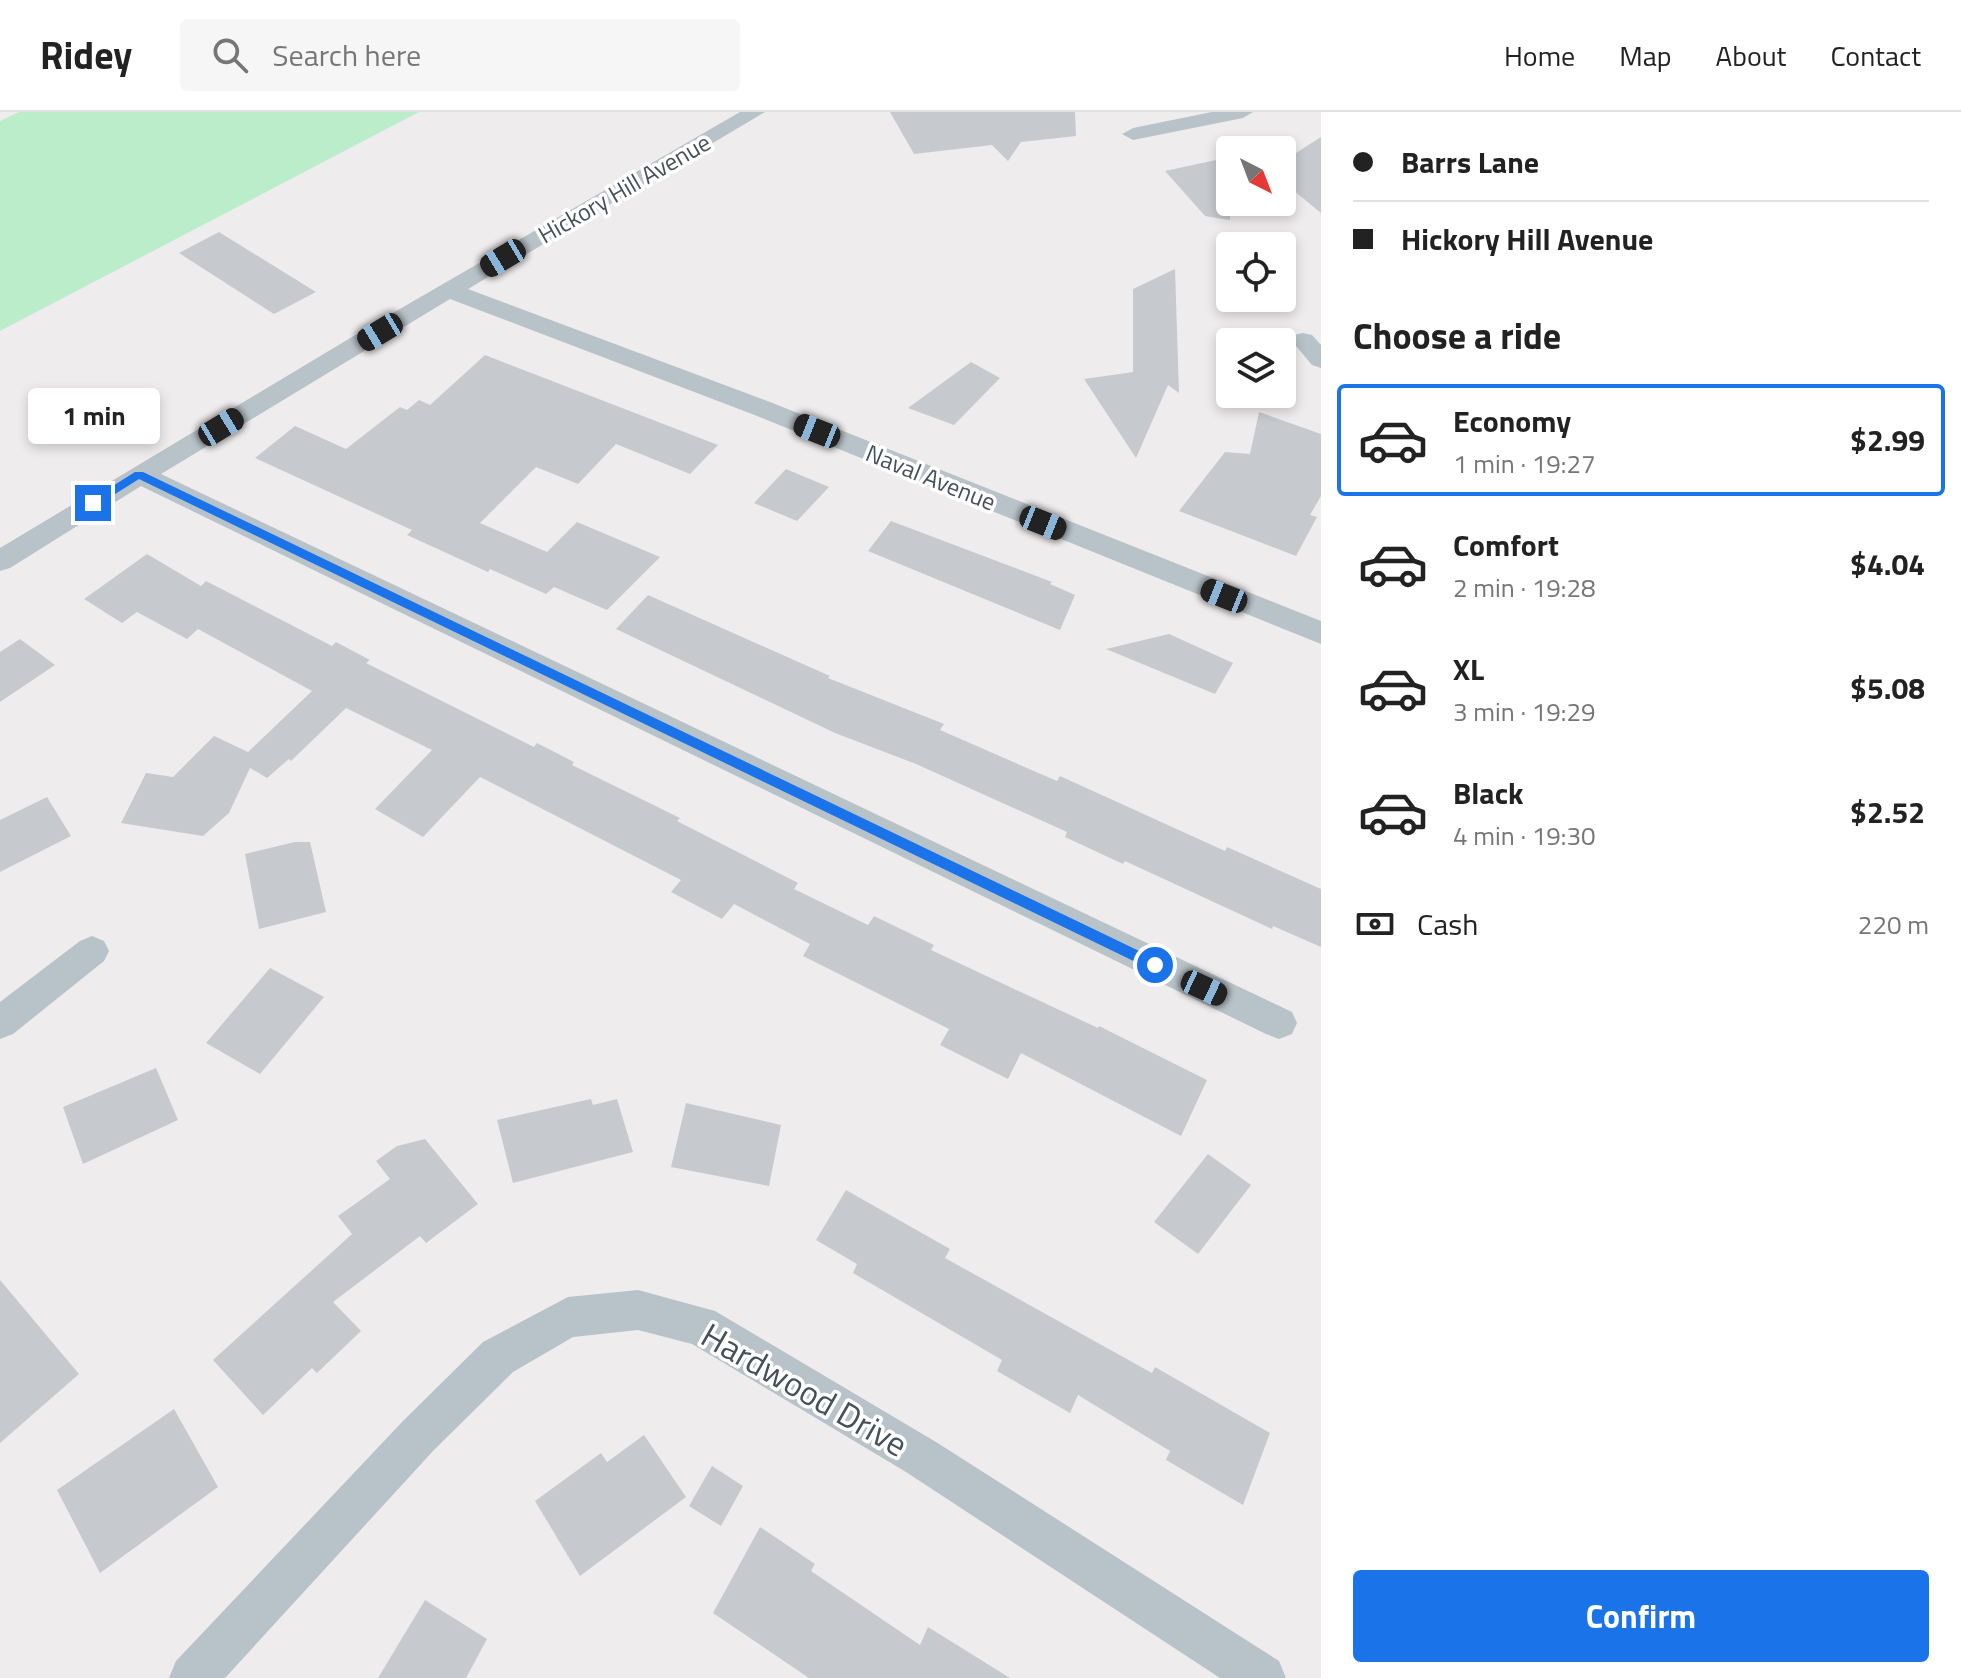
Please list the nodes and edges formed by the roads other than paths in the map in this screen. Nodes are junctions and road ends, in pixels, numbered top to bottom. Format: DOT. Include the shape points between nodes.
graph roads {
  1 [pos="755,112"];
  2 [pos="1243,112"];
  3 [pos="1133,134"];
  4 [pos="449,290"];
  5 [pos="1303,340"];
  6 [pos="1321,360"];
  7 [pos="139,474"];
  8 [pos="0,561"];
  9 [pos="1321,633"];
  10 [pos="92,951"];
  11 [pos="0,1023"];
  12 [pos="1279,1023"];
  13 [pos="193,1678"];
  14 [pos="1262,1678"];
  1 -- 4 [label="street, Hickory Hill Avenue"];
  2 -- 3 [label="street"];
  4 -- 7 [label="street, Hickory Hill Avenue"];
  4 -- 9 [label="street, Naval Avenue" via="776,414"];
  5 -- 6 [label="street"];
  7 -- 8 [label="street, Hickory Hill Avenue"];
  7 -- 12 [label="street"];
  10 -- 11 [label="street"];
  13 -- 14 [label="street, Hardwood Drive" via="498,1357 568,1317 638,1310 700,1325 921,1457"];
}
